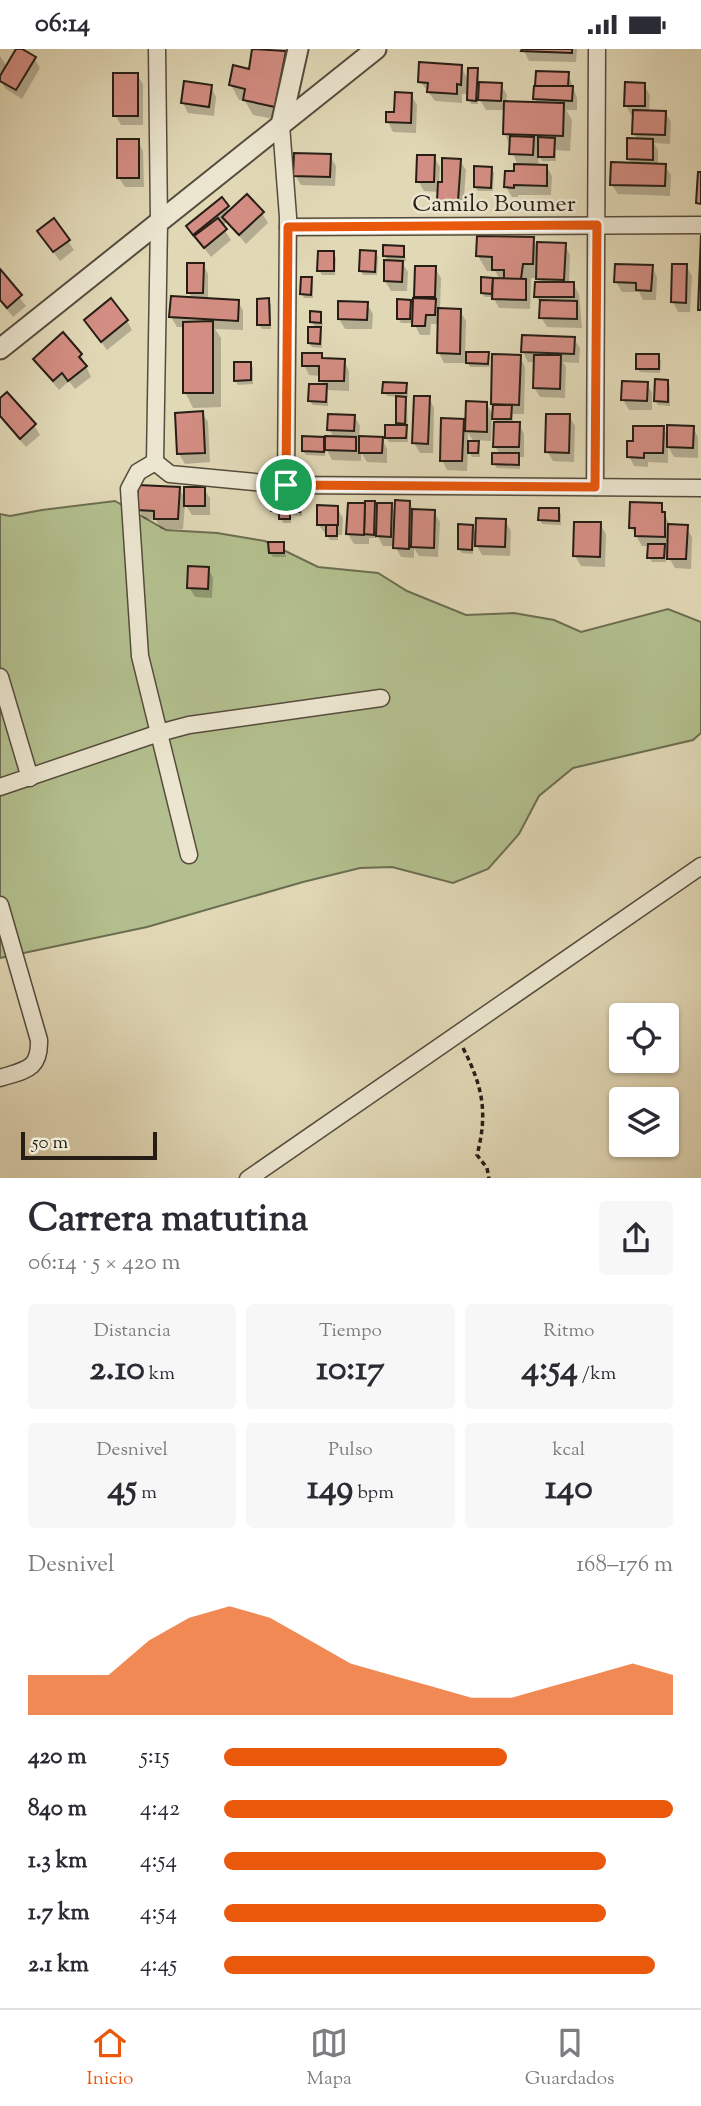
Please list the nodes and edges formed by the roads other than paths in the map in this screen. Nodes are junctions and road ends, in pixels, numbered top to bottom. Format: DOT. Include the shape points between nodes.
graph roads {
  1 [pos="157,49"];
  2 [pos="298,49"];
  3 [pos="376,49"];
  4 [pos="597,49"];
  5 [pos="281,125"];
  6 [pos="159,223"];
  7 [pos="597,225"];
  8 [pos="701,225"];
  9 [pos="288,227"];
  10 [pos="0,349"];
  11 [pos="155,462"];
  12 [pos="286,485"];
  13 [pos="595,487"];
  14 [pos="701,488"];
  15 [pos="0,677"];
  16 [pos="382,698"];
  17 [pos="159,733"];
  18 [pos="30,778"];
  19 [pos="0,787"];
  20 [pos="189,855"];
  21 [pos="701,866"];
  22 [pos="0,905"];
  23 [pos="0,1078"];
  24 [pos="248,1178"];
  1 -- 6 [label="street"];
  2 -- 5 [label="street"];
  3 -- 5 [label="street"];
  4 -- 7 [label="street"];
  5 -- 6 [label="street"];
  5 -- 9 [label="street"];
  6 -- 10 [label="street"];
  6 -- 11 [label="street"];
  7 -- 8 [label="street, Camilo Boumer"];
  7 -- 9 [label="street, Camilo Boumer"];
  7 -- 13 [label="street"];
  9 -- 12 [label="street"];
  11 -- 12 [label="street" via="170,474"];
  11 -- 17 [label="street" via="138,472 129,489 140,656"];
  12 -- 13 [label="street"];
  13 -- 14 [label="street"];
  15 -- 18 [label="street"];
  16 -- 17 [label="street"];
  17 -- 18 [label="street"];
  17 -- 20 [label="street"];
  18 -- 19 [label="street"];
  21 -- 24 [label="street"];
  22 -- 23 [label="street" via="40,1040 40,1056 34,1065"];
}
